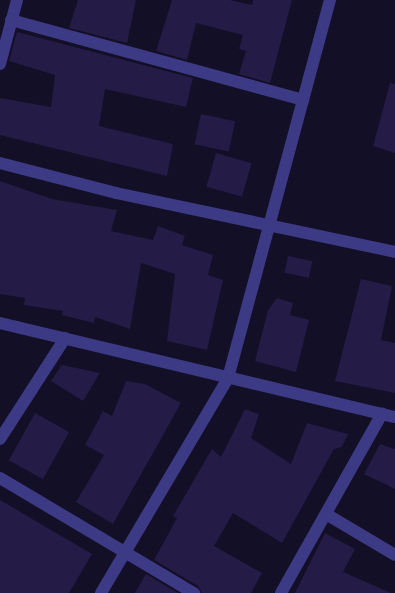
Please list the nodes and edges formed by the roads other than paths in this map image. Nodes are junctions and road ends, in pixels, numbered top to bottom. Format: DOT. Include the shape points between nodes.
graph roads {
  1 [pos="17,0"];
  2 [pos="330,0"];
  3 [pos="11,20"];
  4 [pos="0,64"];
  5 [pos="303,100"];
  6 [pos="0,163"];
  7 [pos="269,225"];
  8 [pos="395,252"];
  9 [pos="0,323"];
  10 [pos="65,338"];
  11 [pos="228,378"];
  12 [pos="389,415"];
  13 [pos="0,439"];
  14 [pos="0,478"];
  15 [pos="326,514"];
  16 [pos="125,551"];
  17 [pos="395,555"];
  18 [pos="101,593"];
  19 [pos="194,593"];
  20 [pos="281,593"];
  1 -- 3 [label="street"];
  2 -- 5 [label="street"];
  3 -- 4 [label="street"];
  3 -- 5 [label="street"];
  5 -- 7 [label="street"];
  6 -- 7 [label="street"];
  7 -- 8 [label="street"];
  7 -- 11 [label="street"];
  9 -- 10 [label="street"];
  10 -- 11 [label="street"];
  10 -- 13 [label="street"];
  11 -- 12 [label="street"];
  11 -- 16 [label="street"];
  12 -- 15 [label="street"];
  14 -- 16 [label="street"];
  15 -- 17 [label="street"];
  15 -- 20 [label="street"];
  16 -- 18 [label="street"];
  16 -- 19 [label="street"];
}
